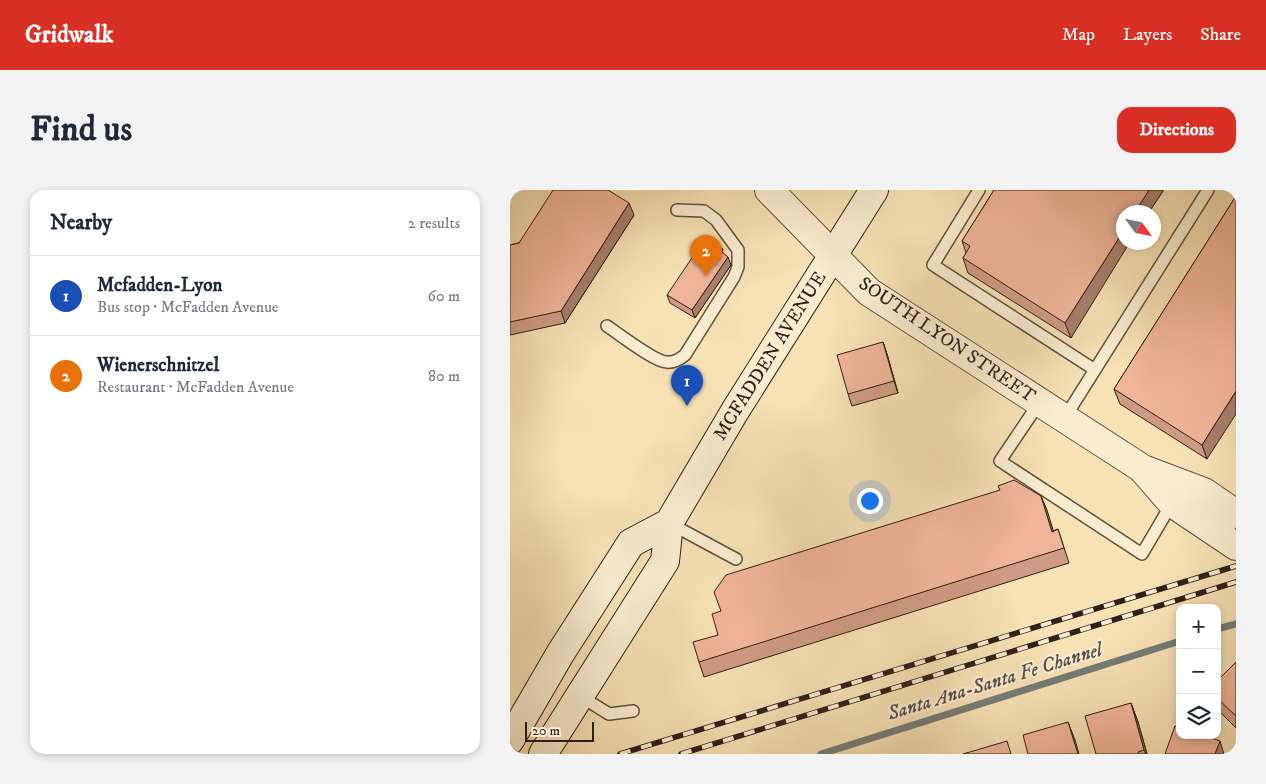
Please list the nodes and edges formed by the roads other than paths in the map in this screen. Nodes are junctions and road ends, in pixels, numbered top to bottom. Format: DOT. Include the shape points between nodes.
graph roads {
  1 [pos="769,190"];
  2 [pos="874,190"];
  3 [pos="979,190"];
  4 [pos="1208,190"];
  5 [pos="677,210"];
  6 [pos="833,255"];
  7 [pos="607,326"];
  8 [pos="1095,370"];
  9 [pos="1040,403"];
  10 [pos="1064,419"];
  11 [pos="1143,469"];
  12 [pos="1172,503"];
  13 [pos="1234,509"];
  14 [pos="670,523"];
  15 [pos="1236,546"];
  16 [pos="736,559"];
  17 [pos="580,696"];
  18 [pos="633,711"];
  19 [pos="510,740"];
  20 [pos="543,754"];
  1 -- 6 [label="main road, SOUTH LYON STREET"];
  2 -- 6 [label="main road, MCFADDEN AVENUE"];
  3 -- 8 [label="lane" via="933,265"];
  4 -- 8 [label="lane"];
  5 -- 7 [label="lane" via="704,211 716,220 738,250 738,268 734,277 685,355 677,361 667,363 656,358"];
  6 -- 9 [label="main road, SOUTH LYON STREET" via="869,292"];
  6 -- 14 [label="main road, MCFADDEN AVENUE" via="735,411"];
  8 -- 10 [label="lane"];
  9 -- 10 [label="main road, SOUTH LYON STREET"];
  9 -- 12 [label="lane" via="1000,461 1142,554"];
  10 -- 11 [label="main road, SOUTH LYON STREET"];
  11 -- 12 [label="main road, SOUTH LYON STREET"];
  11 -- 13 [label="main road, SOUTH LYON STREET" via="1204,492"];
  12 -- 15 [label="main road, SOUTH LYON STREET"];
  14 -- 16 [label="lane"];
  14 -- 17 [label="main road, MCFADDEN AVENUE" via="664,561"];
  14 -- 19 [label="main road" via="630,543"];
  17 -- 18 [label="lane" via="609,714"];
  17 -- 20 [label="main road, MCFADDEN AVENUE"];
}
